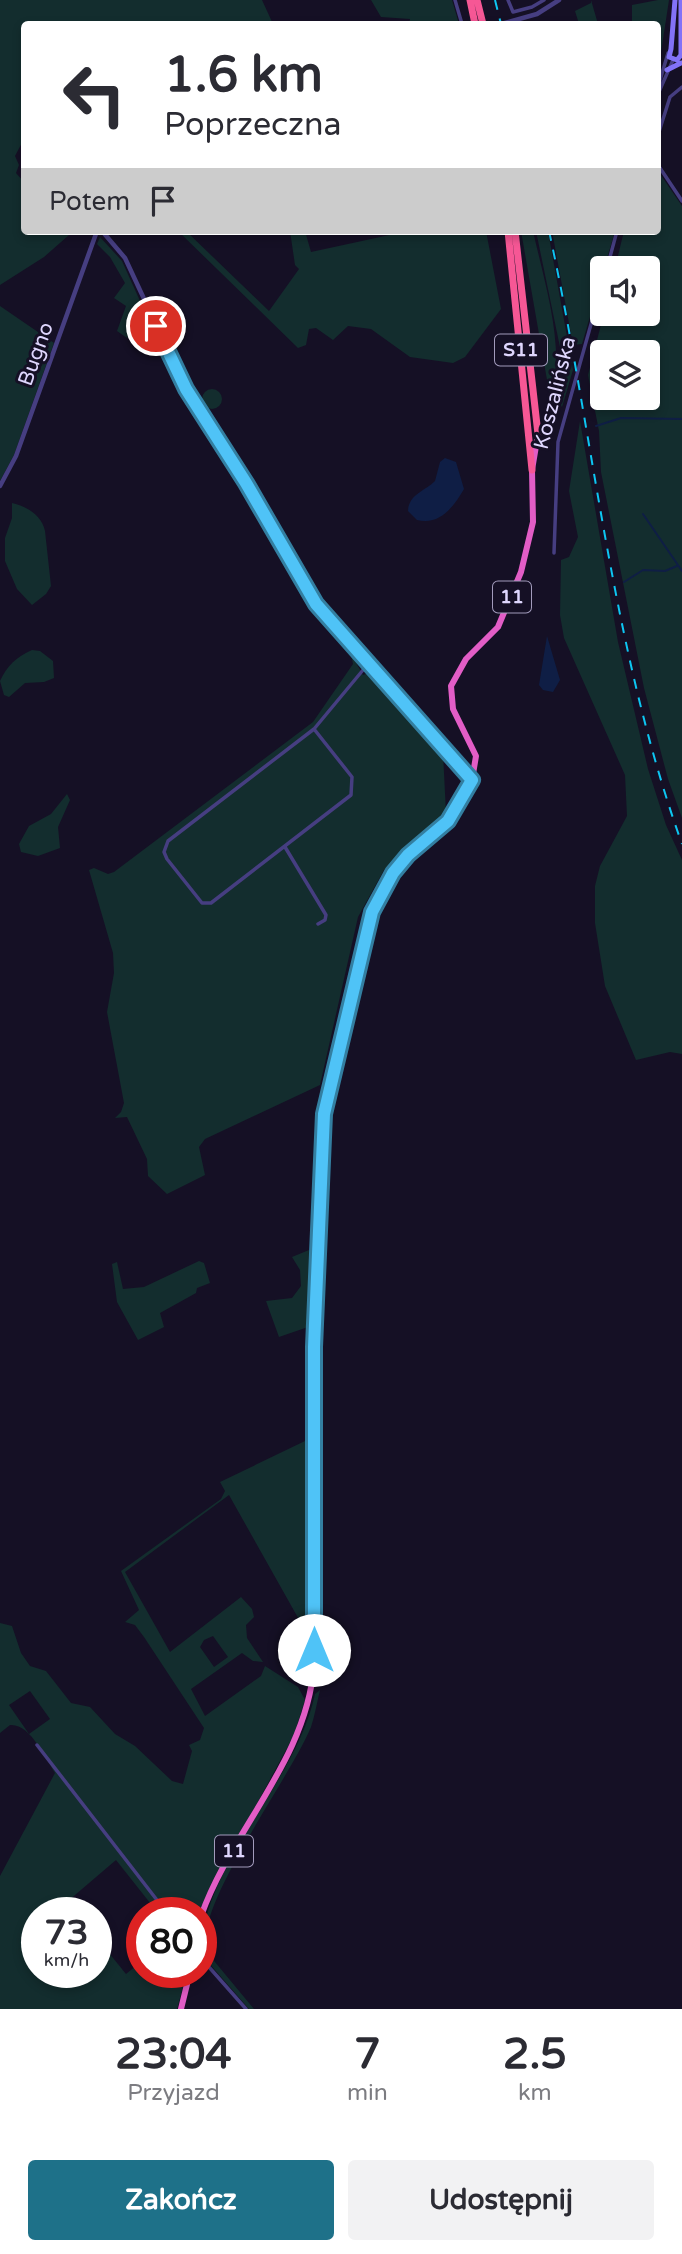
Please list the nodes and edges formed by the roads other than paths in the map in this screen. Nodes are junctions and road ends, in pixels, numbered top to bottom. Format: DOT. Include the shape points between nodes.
graph roads {
  1 [pos="455,0"];
  2 [pos="470,0"];
  3 [pos="477,0"];
  4 [pos="508,0"];
  5 [pos="544,0"];
  6 [pos="559,0"];
  7 [pos="678,0"];
  8 [pos="461,21"];
  9 [pos="474,21"];
  10 [pos="482,21"];
  11 [pos="513,21"];
  12 [pos="670,51"];
  13 [pos="681,53"];
  14 [pos="678,62"];
  15 [pos="667,70"];
  16 [pos="661,78"];
  17 [pos="661,86"];
  18 [pos="682,87"];
  19 [pos="661,114"];
  20 [pos="664,116"];
  21 [pos="661,126"];
  22 [pos="661,170"];
  23 [pos="682,201"];
  24 [pos="99,235"];
  25 [pos="106,235"];
  26 [pos="508,235"];
  27 [pos="515,235"];
  28 [pos="616,235"];
  29 [pos="610,256"];
  30 [pos="590,326"];
  31 [pos="538,434"];
  32 [pos="532,470"];
  33 [pos="0,486"];
  34 [pos="554,553"];
  35 [pos="368,664"];
  36 [pos="314,729"];
  37 [pos="472,780"];
  38 [pos="285,847"];
  39 [pos="318,923"];
  40 [pos="37,1745"];
  41 [pos="155,1897"];
  42 [pos="209,1897"];
  43 [pos="217,1976"];
  44 [pos="186,1988"];
  45 [pos="181,2009"];
  46 [pos="246,2009"];
  1 -- 8 [label="street"];
  2 -- 9 [label="highway"];
  3 -- 10 [label="highway"];
  4 -- 5 [label="street" via="513,12"];
  6 -- 11 [label="street" via="537,14"];
  7 -- 12 [label="main road"];
  7 -- 13 [label="main road"];
  12 -- 13 [label="main road"];
  12 -- 14 [label="main road"];
  12 -- 16 [label="street"];
  13 -- 14 [label="main road"];
  14 -- 15 [label="main road"];
  15 -- 17 [label="street"];
  18 -- 20 [label="street" via="671,96"];
  19 -- 20 [label="street"];
  20 -- 21 [label="street"];
  22 -- 23 [label="street"];
  24 -- 33 [label="street, Bugno" via="16,456"];
  25 -- 35 [label="street" via="125,258 186,389 307,590"];
  26 -- 32 [label="highway, S11"];
  27 -- 31 [label="highway, S11"];
  28 -- 29 [label="street"];
  30 -- 34 [label="street, Koszalińska" via="556,454"];
  31 -- 32 [label="highway, 11"];
  32 -- 37 [label="highway, 11" via="533,522 521,572 498,626 466,659 452,686 453,709 477,756"];
  35 -- 36 [label="street"];
  35 -- 37 [label="street"];
  36 -- 38 [label="street" via="352,777 354,788 347,800"];
  36 -- 38 [label="street" via="173,836 165,848 167,859 205,904"];
  37 -- 42 [label="highway, 11" via="448,821 393,873 372,912 324,1114 314,1347 313,1681 302,1726"];
  38 -- 39 [label="street" via="326,915"];
  40 -- 41 [label="street"];
  43 -- 46 [label="street"];
  44 -- 45 [label="highway"];
}
